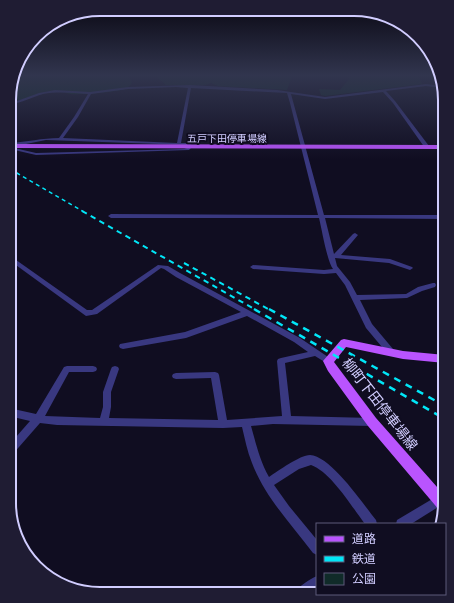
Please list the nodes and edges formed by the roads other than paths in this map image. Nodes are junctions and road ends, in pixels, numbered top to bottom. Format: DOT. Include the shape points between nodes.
graph roads {
  1 [pos="84,104"];
  2 [pos="186,104"];
  3 [pos="292,104"];
  4 [pos="396,104"];
  5 [pos="60,140"];
  6 [pos="178,144"];
  7 [pos="16,145"];
  8 [pos="16,146"];
  9 [pos="191,146"];
  10 [pos="303,147"];
  11 [pos="427,147"];
  12 [pos="438,147"];
  13 [pos="16,148"];
  14 [pos="111,216"];
  15 [pos="321,216"];
  16 [pos="438,217"];
  17 [pos="355,235"];
  18 [pos="334,256"];
  19 [pos="16,261"];
  20 [pos="253,267"];
  21 [pos="410,268"];
  22 [pos="337,271"];
  23 [pos="433,285"];
  24 [pos="355,298"];
  25 [pos="246,312"];
  26 [pos="123,346"];
  27 [pos="390,351"];
  28 [pos="317,353"];
  29 [pos="438,358"];
  30 [pos="328,361"];
  31 [pos="93,368"];
  32 [pos="115,369"];
  33 [pos="176,376"];
  34 [pos="16,414"];
  35 [pos="38,419"];
  36 [pos="287,420"];
  37 [pos="104,422"];
  38 [pos="372,422"];
  39 [pos="246,423"];
  40 [pos="223,424"];
  41 [pos="16,444"];
  42 [pos="268,483"];
  43 [pos="438,498"];
  44 [pos="438,505"];
  45 [pos="371,523"];
  46 [pos="403,523"];
  47 [pos="316,548"];
  1 -- 5 [label="street"];
  2 -- 6 [label="street"];
  3 -- 10 [label="street"];
  4 -- 11 [label="street"];
  5 -- 6 [label="street"];
  5 -- 7 [label="street" via="42,139"];
  6 -- 9 [label="street"];
  8 -- 9 [label="main road, 五戸下田停車場線"];
  9 -- 10 [label="main road, 五戸下田停車場線"];
  9 -- 13 [label="street" via="184,150 36,154"];
  10 -- 11 [label="main road, 五戸下田停車場線"];
  10 -- 15 [label="street"];
  11 -- 12 [label="main road, 五戸下田停車場線"];
  14 -- 15 [label="street"];
  15 -- 16 [label="street"];
  15 -- 18 [label="street"];
  17 -- 18 [label="street"];
  18 -- 21 [label="street" via="390,261"];
  18 -- 22 [label="street"];
  19 -- 25 [label="street" via="86,313 94,312 160,266"];
  20 -- 22 [label="street"];
  22 -- 24 [label="street" via="343,276"];
  23 -- 24 [label="street" via="406,296"];
  24 -- 27 [label="street" via="369,326"];
  25 -- 26 [label="street" via="186,335"];
  25 -- 28 [label="street"];
  27 -- 29 [label="main road, 柳町下田停車場線"];
  27 -- 30 [label="main road, 柳町下田停車場線" via="344,343"];
  28 -- 30 [label="street"];
  28 -- 36 [label="street" via="281,361"];
  30 -- 38 [label="main road, 柳町下田停車場線"];
  31 -- 35 [label="street" via="67,369"];
  32 -- 37 [label="street" via="107,392 108,407"];
  33 -- 40 [label="street" via="215,375"];
  34 -- 35 [label="street"];
  35 -- 37 [label="street"];
  35 -- 41 [label="street"];
  36 -- 38 [label="street"];
  36 -- 39 [label="street"];
  37 -- 40 [label="street"];
  38 -- 43 [label="main road, 柳町下田停車場線"];
  39 -- 40 [label="street"];
  39 -- 42 [label="street" via="255,459"];
  42 -- 45 [label="street" via="310,460 318,463 331,472"];
  42 -- 47 [label="street"];
  44 -- 46 [label="street"];
}
